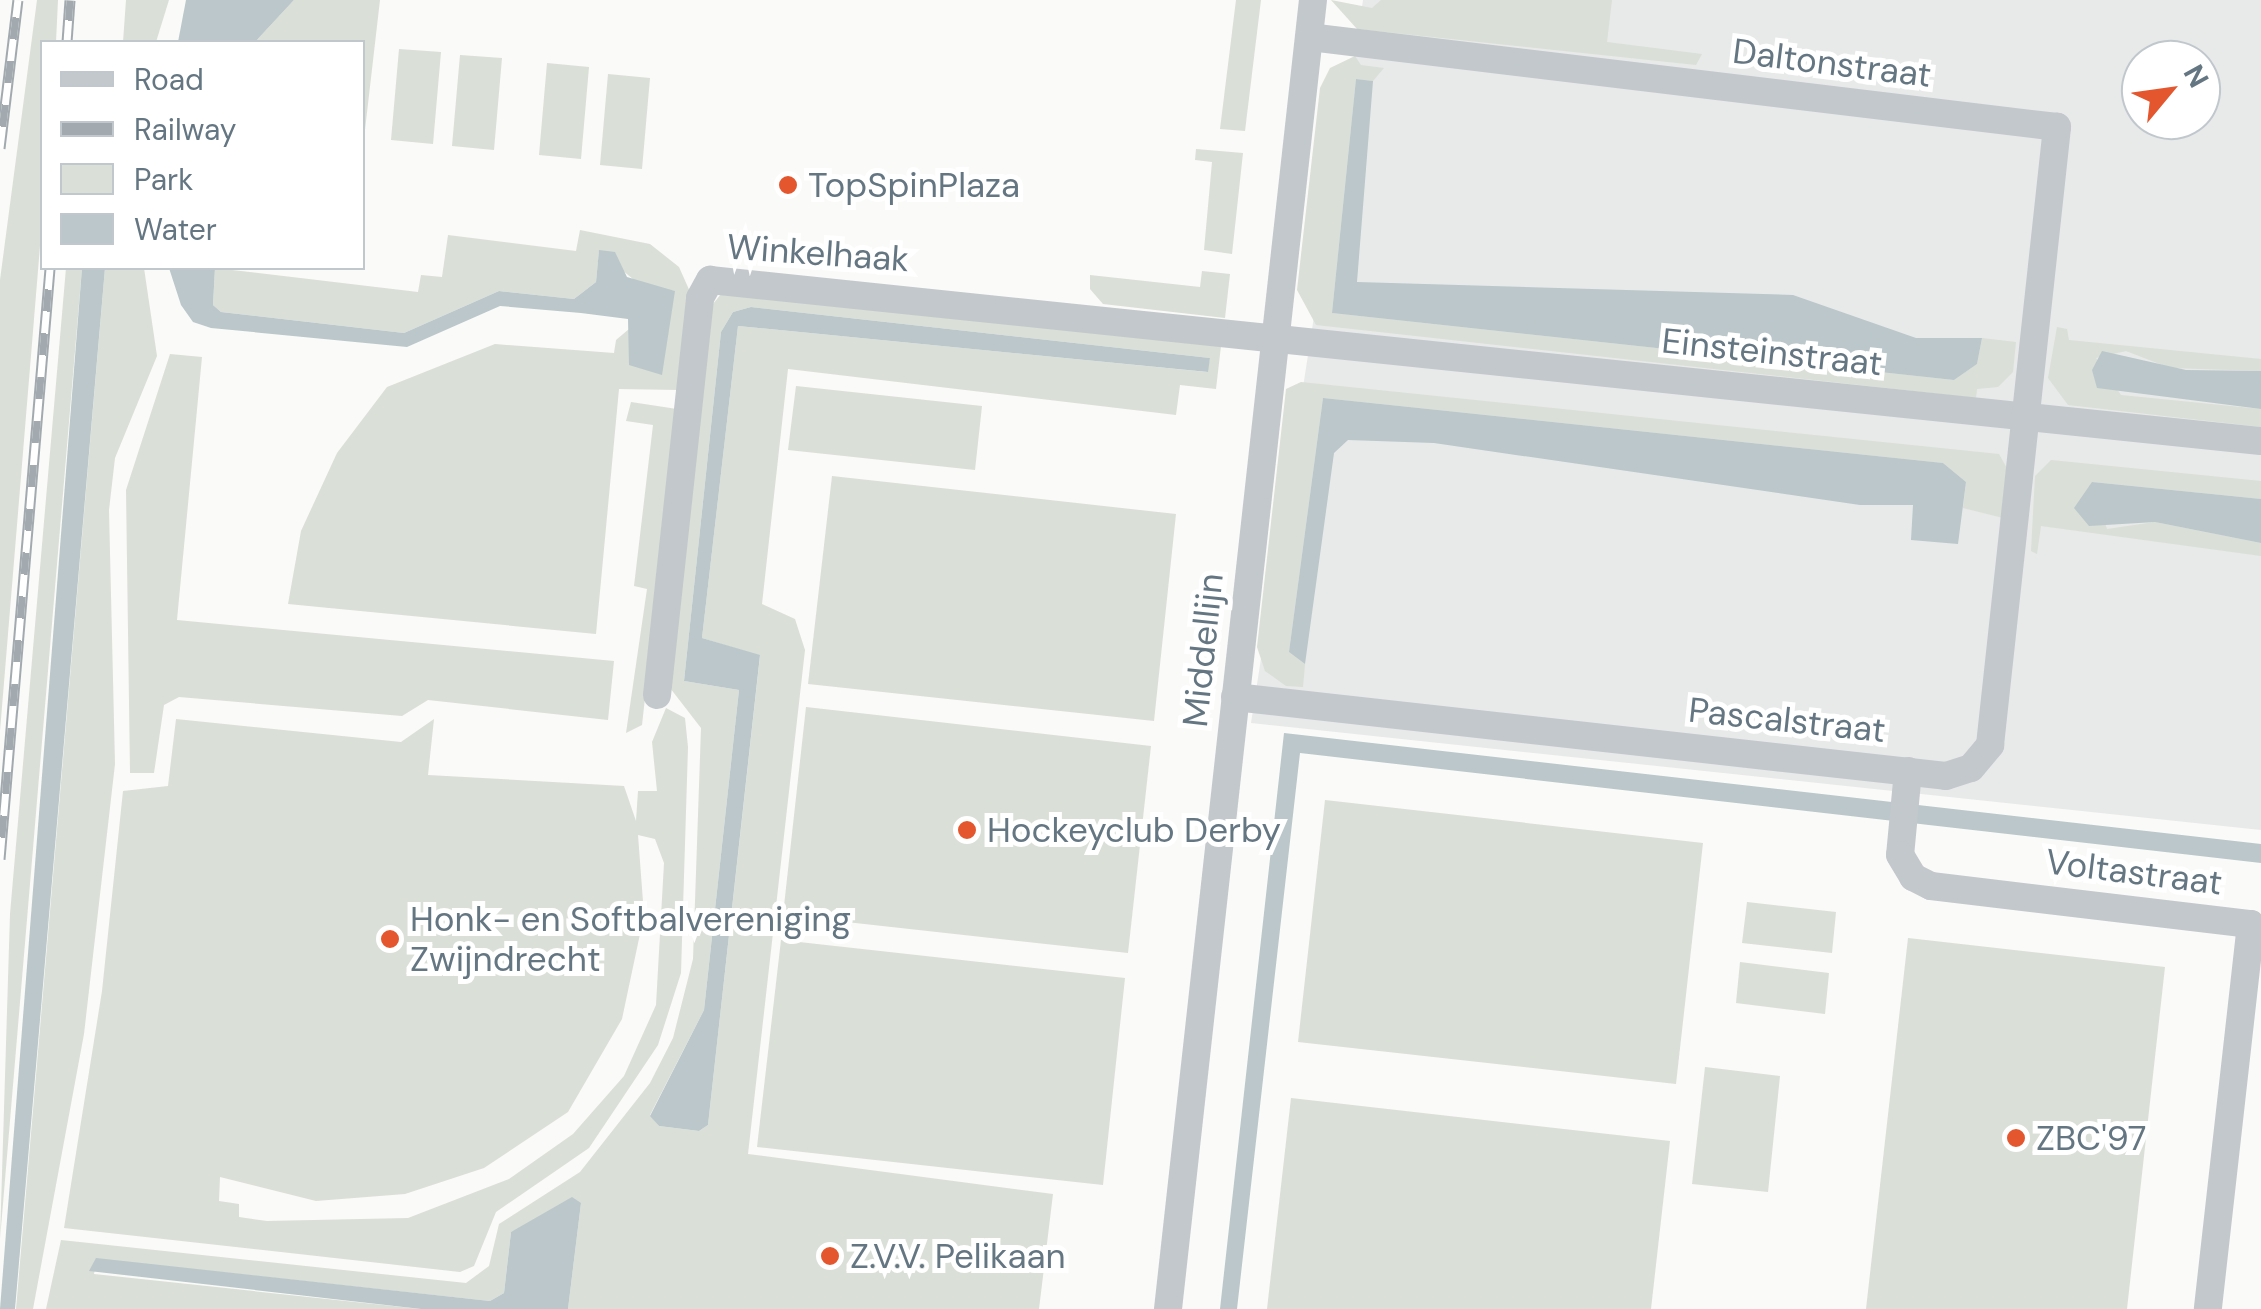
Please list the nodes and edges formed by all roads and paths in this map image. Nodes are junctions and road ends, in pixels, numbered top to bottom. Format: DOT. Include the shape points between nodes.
graph roads {
  1 [pos="1313,0"];
  2 [pos="1310,37"];
  3 [pos="1276,340"];
  4 [pos="2026,416"];
  5 [pos="2261,441"];
  6 [pos="658,695"];
  7 [pos="1235,697"];
  8 [pos="1908,771"];
  9 [pos="1168,1309"];
  10 [pos="2208,1309"];
  1 -- 2 [label="street, Middellijn"];
  2 -- 3 [label="street, Middellijn"];
  2 -- 4 [label="street, Daltonstraat" via="2057,126"];
  3 -- 4 [label="street, Einsteinstraat"];
  3 -- 6 [label="street, Winkelhaak" via="710,280 700,298"];
  3 -- 7 [label="street, Middellijn"];
  4 -- 5 [label="street, Einsteinstraat"];
  4 -- 8 [label="street, Pascalstraat" via="1990,746 1962,772"];
  7 -- 8 [label="street, Pascalstraat"];
  7 -- 9 [label="street, Middellijn"];
  8 -- 10 [label="street, Voltastraat" via="1900,855 1913,877 1931,886 2251,924"];
}
